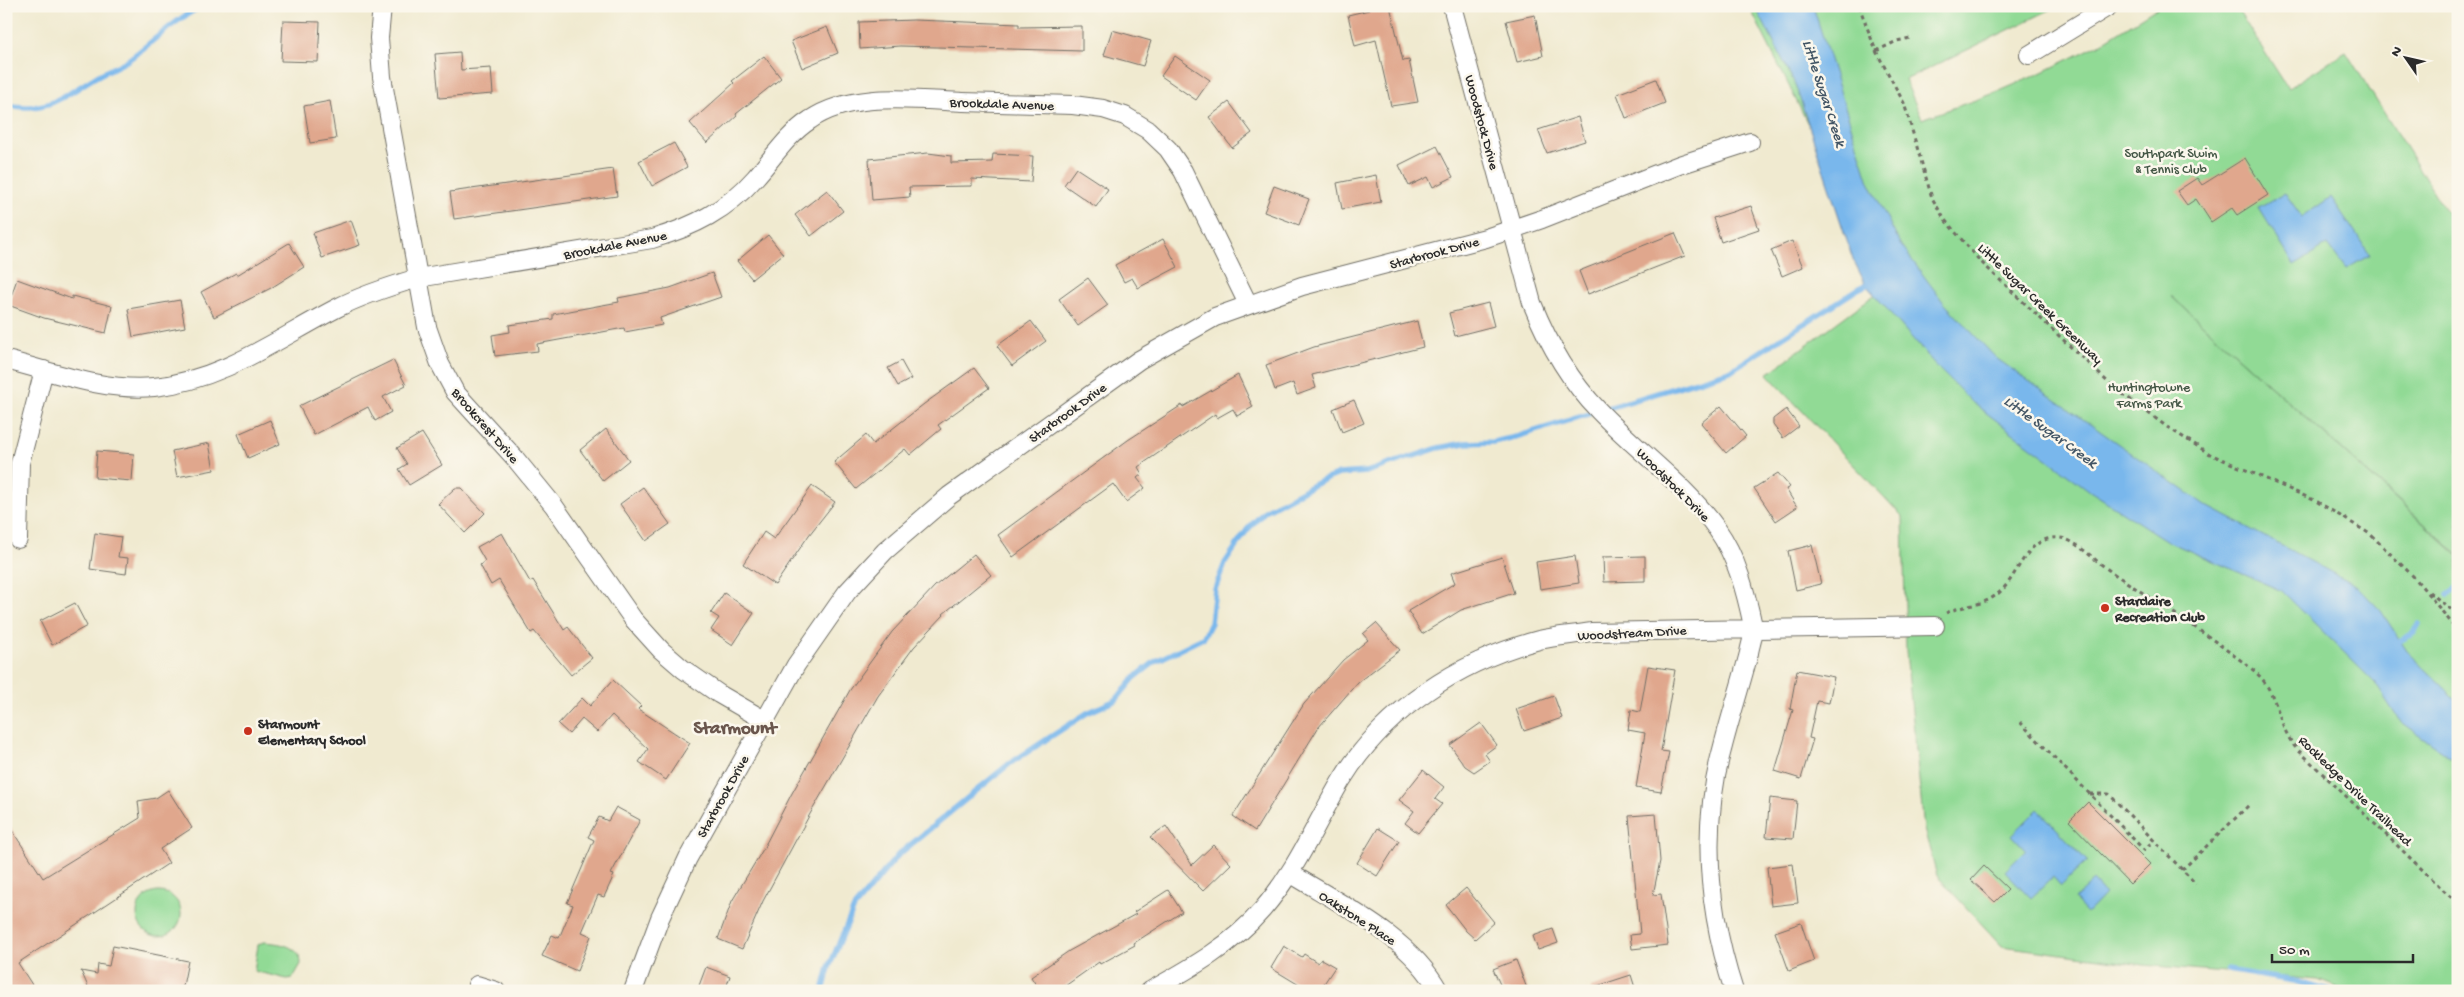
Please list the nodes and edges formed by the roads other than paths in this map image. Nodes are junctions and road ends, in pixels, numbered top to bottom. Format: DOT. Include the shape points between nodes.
graph roads {
  1 [pos="382,6"];
  2 [pos="1452,6"];
  3 [pos="2109,6"];
  4 [pos="2029,54"];
  5 [pos="1750,142"];
  6 [pos="1512,229"];
  7 [pos="418,278"];
  8 [pos="1248,304"];
  9 [pos="6,360"];
  10 [pos="44,370"];
  11 [pos="18,539"];
  12 [pos="1940,620"];
  13 [pos="1754,629"];
  14 [pos="764,720"];
  15 [pos="1290,873"];
  16 [pos="477,985"];
  17 [pos="496,991"];
  18 [pos="633,991"];
  19 [pos="1150,991"];
  20 [pos="1439,991"];
  21 [pos="1734,991"];
  1 -- 7 [label="street, Brookcrest Drive" via="379,38 382,77"];
  2 -- 6 [label="street, Woodstock Drive"];
  3 -- 4 [label="street"];
  5 -- 6 [label="street, Starbrook Drive" via="1679,164"];
  6 -- 8 [label="street, Starbrook Drive" via="1302,286"];
  6 -- 13 [label="street, Woodstock Drive" via="1532,302 1545,336 1563,366 1598,411 1695,502 1717,529 1737,567"];
  7 -- 8 [label="street, Brookdale Avenue" via="652,239 680,231 734,200 791,134 834,108 890,100 1073,105 1124,116 1148,130 1168,149 1183,171"];
  7 -- 10 [label="street, Brookdale Avenue" via="338,307 233,365 186,382 121,387"];
  7 -- 14 [label="street, Brookcrest Drive" via="432,345 464,404 554,506 633,618 661,650 719,694"];
  8 -- 14 [label="street, Starbrook Drive" via="1189,330 1140,360 927,513 885,551 841,600 796,665"];
  9 -- 10 [label="street, Brookdale Avenue"];
  10 -- 11 [label="street" via="20,463"];
  12 -- 13 [label="street, Woodstream Drive"];
  13 -- 15 [label="street, Woodstream Drive" via="1591,632 1541,640 1465,668 1435,685 1381,730 1341,781"];
  13 -- 21 [label="street, Woodstock Drive" via="1722,748 1709,835 1712,905"];
  14 -- 18 [label="street, Starbrook Drive" via="688,858 660,918"];
  15 -- 19 [label="street, Woodstream Drive" via="1237,936 1208,958"];
  15 -- 20 [label="street, Oakstone Place" via="1397,941 1420,964"];
  16 -- 17 [label="street"];
}
